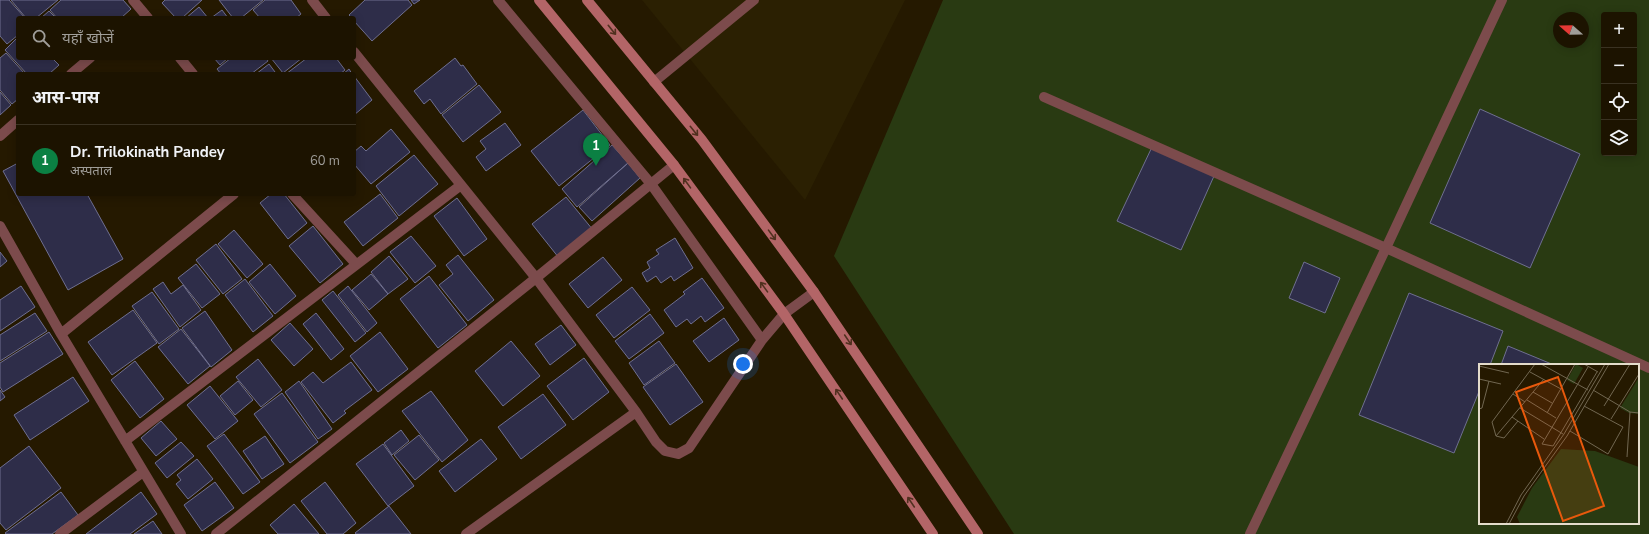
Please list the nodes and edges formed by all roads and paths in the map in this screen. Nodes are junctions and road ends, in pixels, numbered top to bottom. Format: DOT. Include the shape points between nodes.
graph roads {
  1 [pos="133,0"];
  2 [pos="312,0"];
  3 [pos="498,0"];
  4 [pos="539,0"];
  5 [pos="587,0"];
  6 [pos="754,0"];
  7 [pos="1502,0"];
  8 [pos="142,16"];
  9 [pos="324,16"];
  10 [pos="356,54"];
  11 [pos="88,60"];
  12 [pos="182,60"];
  13 [pos="74,72"];
  14 [pos="191,72"];
  15 [pos="654,82"];
  16 [pos="1044,97"];
  17 [pos="16,122"];
  18 [pos="0,136"];
  19 [pos="674,165"];
  20 [pos="650,184"];
  21 [pos="462,185"];
  22 [pos="232,196"];
  23 [pos="294,196"];
  24 [pos="0,226"];
  25 [pos="1386,248"];
  26 [pos="356,264"];
  27 [pos="536,278"];
  28 [pos="814,292"];
  29 [pos="784,314"];
  30 [pos="61,334"];
  31 [pos="762,340"];
  32 [pos="1649,368"];
  33 [pos="636,412"];
  34 [pos="125,441"];
  35 [pos="143,472"];
  36 [pos="60,534"];
  37 [pos="181,534"];
  38 [pos="216,534"];
  39 [pos="466,534"];
  40 [pos="933,534"];
  41 [pos="978,534"];
  42 [pos="1250,534"];
  1 -- 8 [label="street"];
  2 -- 9 [label="street"];
  3 -- 20 [label="street"];
  4 -- 19 [label="main road"];
  5 -- 15 [label="main road, one-way"];
  6 -- 15 [label="street"];
  7 -- 25 [label="street"];
  10 -- 21 [label="street"];
  11 -- 13 [label="street"];
  12 -- 14 [label="street"];
  15 -- 28 [label="main road, one-way" via="702,140"];
  16 -- 25 [label="street"];
  17 -- 18 [label="street"];
  19 -- 20 [label="street"];
  29 -- 19 [label="main road, one-way"];
  20 -- 27 [label="street"];
  20 -- 31 [label="street"];
  21 -- 26 [label="street"];
  21 -- 27 [label="street"];
  22 -- 30 [label="street"];
  23 -- 26 [label="street"];
  24 -- 30 [label="street"];
  25 -- 32 [label="street"];
  25 -- 42 [label="street"];
  26 -- 34 [label="street"];
  27 -- 33 [label="street"];
  27 -- 38 [label="street"];
  28 -- 29 [label="street"];
  28 -- 41 [label="main road, one-way"];
  29 -- 31 [label="street"];
  40 -- 29 [label="main road, one-way"];
  30 -- 34 [label="street"];
  31 -- 33 [label="street" via="689,448 678,454 665,451"];
  33 -- 39 [label="street"];
  34 -- 35 [label="street"];
  35 -- 36 [label="street"];
  35 -- 37 [label="street"];
}
